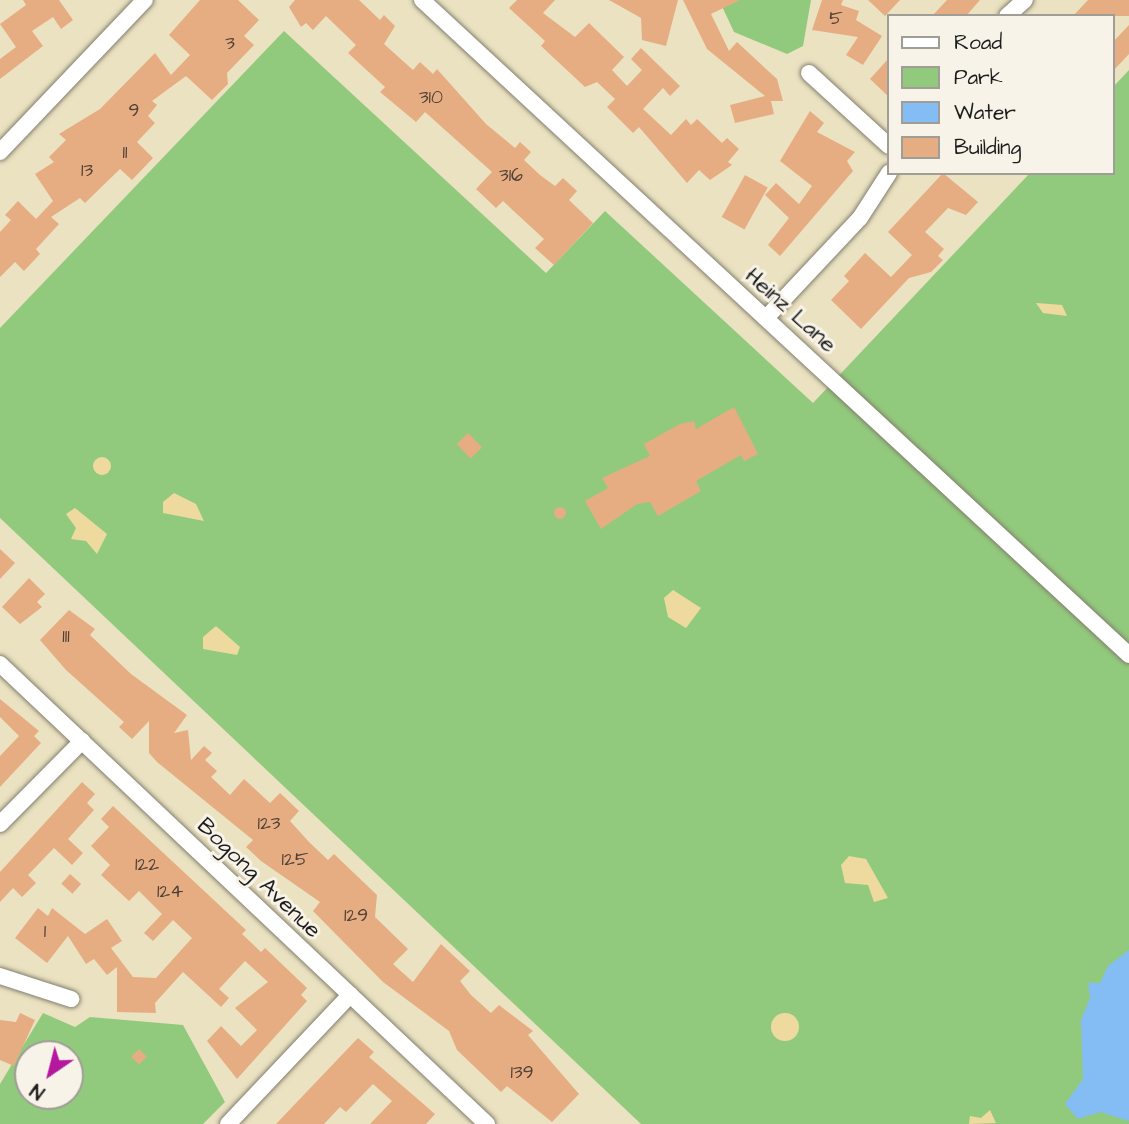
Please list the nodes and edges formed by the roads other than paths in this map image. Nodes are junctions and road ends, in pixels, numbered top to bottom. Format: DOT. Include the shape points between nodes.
graph roads {
  1 [pos="145,0"];
  2 [pos="422,0"];
  3 [pos="1025,0"];
  4 [pos="1008,14"];
  5 [pos="809,73"];
  6 [pos="888,145"];
  7 [pos="1,150"];
  8 [pos="888,175"];
  9 [pos="766,318"];
  10 [pos="1129,654"];
  11 [pos="0,664"];
  12 [pos="82,741"];
  13 [pos="0,824"];
  14 [pos="0,976"];
  15 [pos="350,995"];
  16 [pos="71,999"];
  17 [pos="228,1124"];
  18 [pos="487,1124"];
  1 -- 7 [label="street"];
  2 -- 9 [label="street, Heinz Lane"];
  3 -- 4 [label="street"];
  5 -- 6 [label="street"];
  8 -- 9 [label="street" via="860,218"];
  9 -- 10 [label="street, Heinz Lane"];
  11 -- 12 [label="street, Bogong Avenue"];
  12 -- 13 [label="street"];
  12 -- 15 [label="street, Bogong Avenue"];
  14 -- 16 [label="street"];
  15 -- 17 [label="street"];
  15 -- 18 [label="street, Bogong Avenue"];
}
